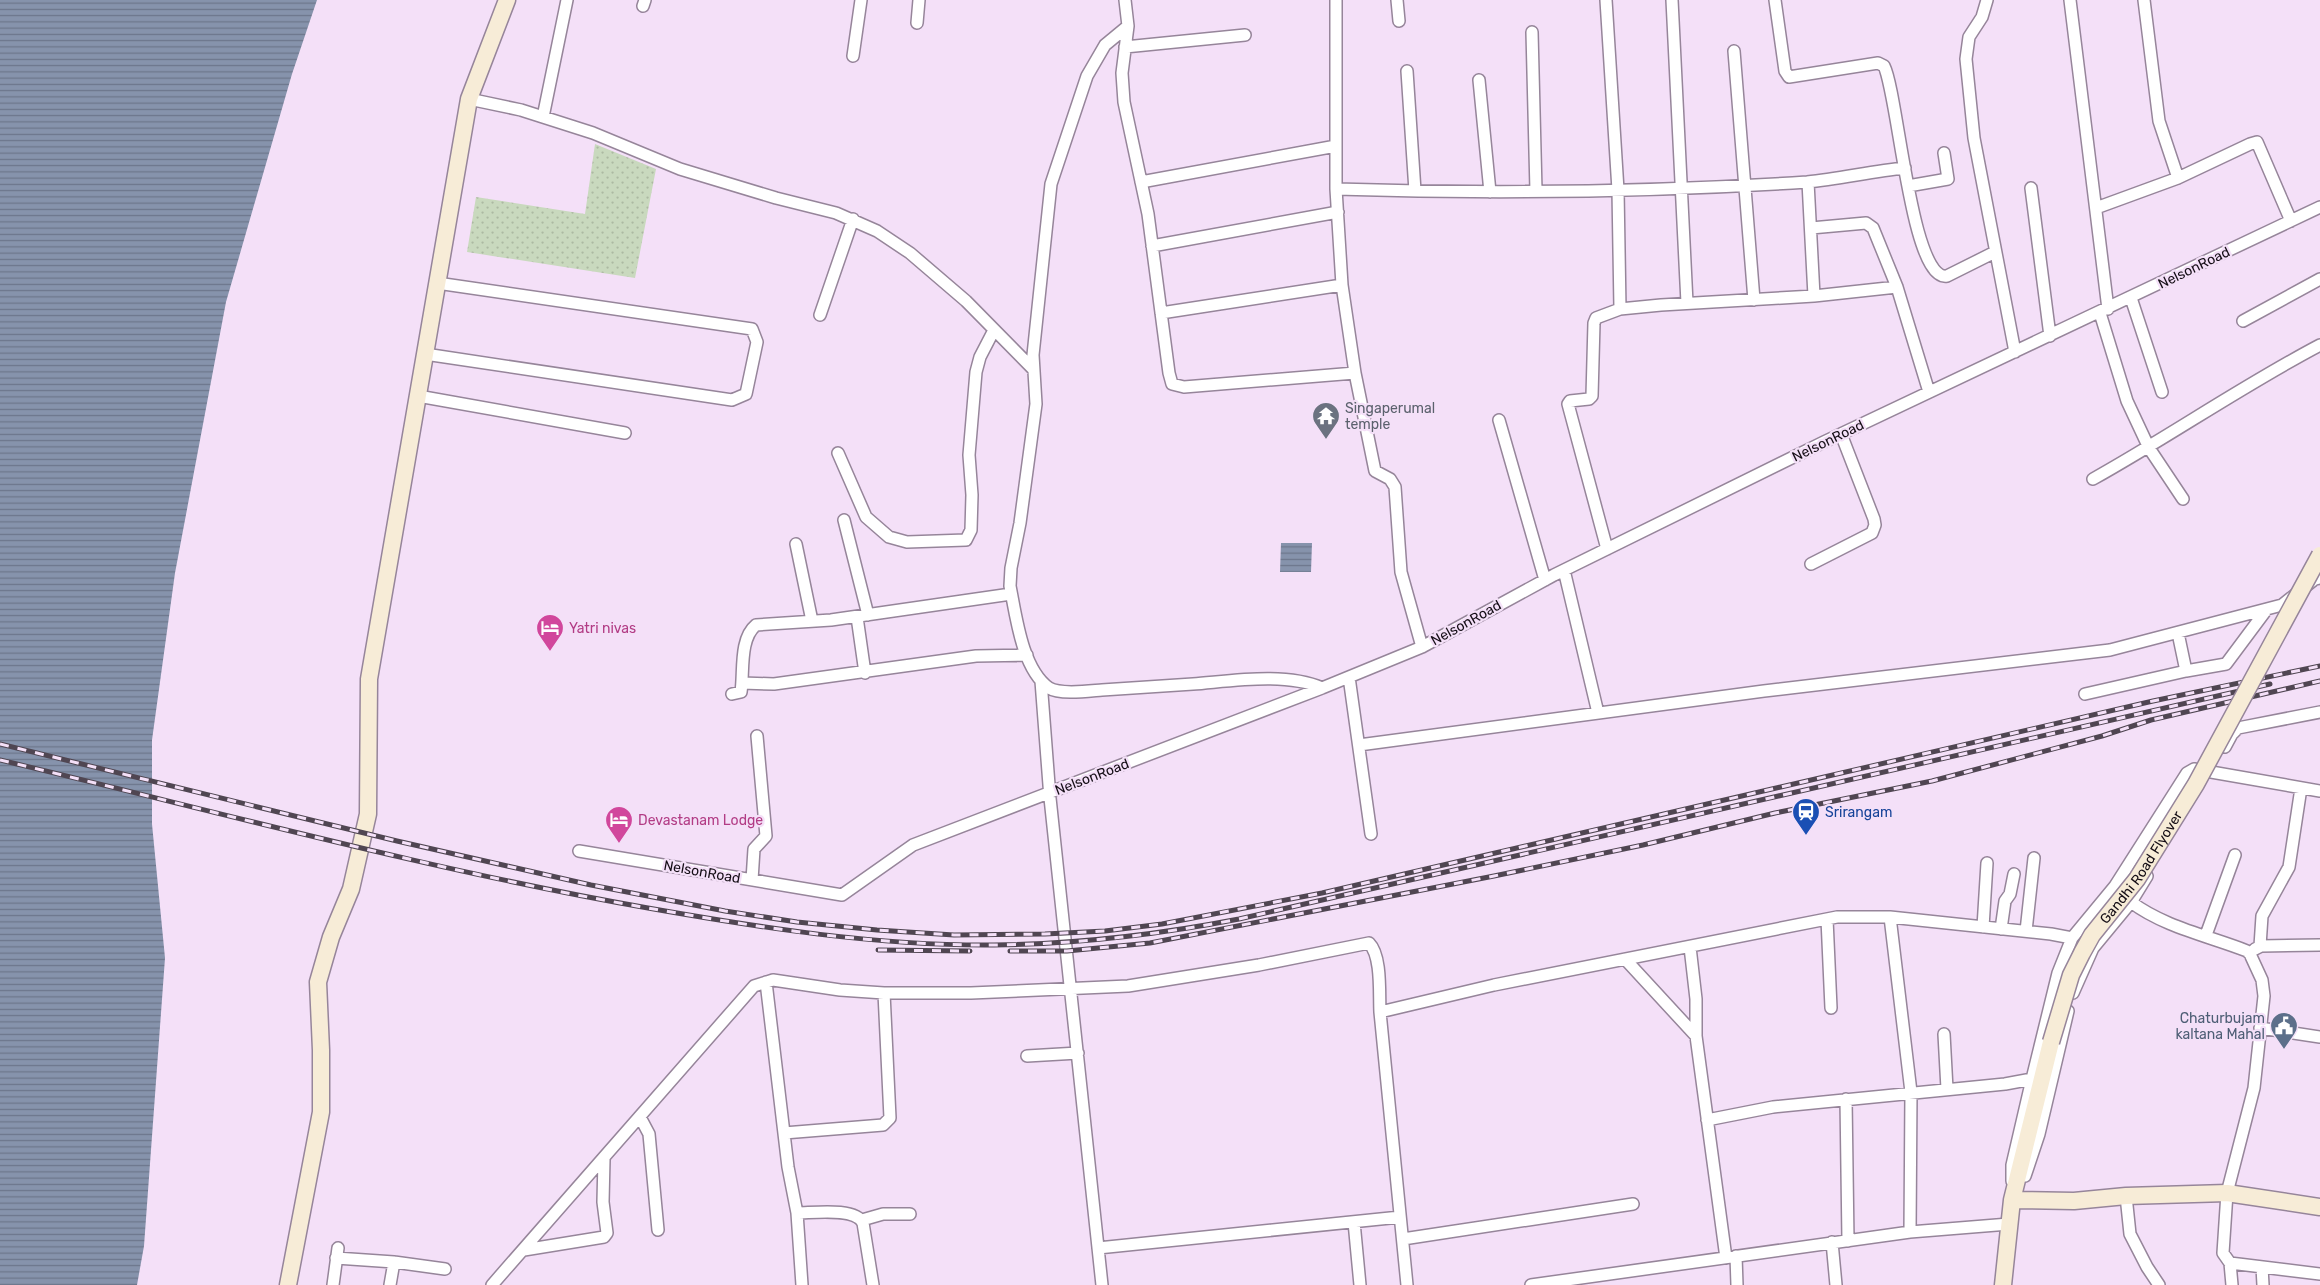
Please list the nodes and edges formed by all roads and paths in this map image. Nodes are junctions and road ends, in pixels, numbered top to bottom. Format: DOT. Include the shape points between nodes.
graph roads {
  1 [pos="507,0"];
  2 [pos="567,0"];
  3 [pos="861,0"];
  4 [pos="919,0"];
  5 [pos="1125,0"];
  6 [pos="1336,0"];
  7 [pos="1397,0"];
  8 [pos="1606,0"];
  9 [pos="1672,0"];
  10 [pos="1776,0"];
  11 [pos="1988,0"];
  12 [pos="2070,0"];
  13 [pos="2144,0"];
  14 [pos="1399,21"];
  15 [pos="917,23"];
  16 [pos="1128,26"];
  17 [pos="1532,32"];
  18 [pos="1246,34"];
  19 [pos="1125,47"];
  20 [pos="1734,51"];
  21 [pos="853,56"];
  22 [pos="1407,71"];
  23 [pos="1479,80"];
  24 [pos="469,99"];
  25 [pos="543,117"];
  26 [pos="1336,146"];
  27 [pos="1944,153"];
  28 [pos="1905,168"];
  29 [pos="2178,178"];
  30 [pos="1141,182"];
  31 [pos="1808,182"];
  32 [pos="1743,185"];
  33 [pos="1908,186"];
  34 [pos="1681,188"];
  35 [pos="2031,188"];
  36 [pos="1336,189"];
  37 [pos="1618,190"];
  38 [pos="1415,191"];
  39 [pos="1536,191"];
  40 [pos="1490,192"];
  41 [pos="2320,207"];
  42 [pos="2096,208"];
  43 [pos="1338,212"];
  44 [pos="853,219"];
  45 [pos="2291,221"];
  46 [pos="1811,228"];
  47 [pos="1152,246"];
  48 [pos="1995,252"];
  49 [pos="2320,279"];
  50 [pos="438,283"];
  51 [pos="1342,285"];
  52 [pos="1897,287"];
  53 [pos="1814,296"];
  54 [pos="2132,298"];
  55 [pos="1754,300"];
  56 [pos="1687,302"];
  57 [pos="1620,309"];
  58 [pos="2104,311"];
  59 [pos="1161,313"];
  60 [pos="820,315"];
  61 [pos="2243,321"];
  62 [pos="994,330"];
  63 [pos="2050,336"];
  64 [pos="2320,345"];
  65 [pos="2015,352"];
  66 [pos="425,354"];
  67 [pos="1033,369"];
  68 [pos="1356,373"];
  69 [pos="1929,392"];
  70 [pos="2162,392"];
  71 [pos="418,396"];
  72 [pos="1499,420"];
  73 [pos="625,432"];
  74 [pos="1841,434"];
  75 [pos="2149,448"];
  76 [pos="838,454"];
  77 [pos="2093,479"];
  78 [pos="2183,499"];
  79 [pos="844,520"];
  80 [pos="796,544"];
  81 [pos="1607,549"];
  82 [pos="2320,555"];
  83 [pos="1810,564"];
  84 [pos="1564,570"];
  85 [pos="2318,578"];
  86 [pos="1545,580"];
  87 [pos="1012,594"];
  88 [pos="2267,609"];
  89 [pos="862,616"];
  90 [pos="812,621"];
  91 [pos="2178,633"];
  92 [pos="1422,647"];
  93 [pos="1028,656"];
  94 [pos="2186,671"];
  95 [pos="864,673"];
  96 [pos="1349,677"];
  97 [pos="1041,681"];
  98 [pos="742,683"];
  99 [pos="1322,688"];
  100 [pos="732,694"];
  101 [pos="2085,694"];
  102 [pos="2320,712"];
  103 [pos="1598,713"];
  104 [pos="757,736"];
  105 [pos="1359,745"];
  106 [pos="2211,772"];
  107 [pos="2301,788"];
  108 [pos="2320,791"];
  109 [pos="1049,793"];
  110 [pos="1371,834"];
  111 [pos="578,851"];
  112 [pos="2235,855"];
  113 [pos="2034,858"];
  114 [pos="1987,863"];
  115 [pos="2014,874"];
  116 [pos="752,880"];
  117 [pos="2131,902"];
  118 [pos="1890,917"];
  119 [pos="1827,919"];
  120 [pos="1983,927"];
  121 [pos="2001,929"];
  122 [pos="2026,931"];
  123 [pos="2206,935"];
  124 [pos="2072,938"];
  125 [pos="2320,945"];
  126 [pos="1690,946"];
  127 [pos="2260,946"];
  128 [pos="2249,952"];
  129 [pos="1626,959"];
  130 [pos="766,982"];
  131 [pos="1072,989"];
  132 [pos="884,992"];
  133 [pos="1831,1008"];
  134 [pos="1380,1012"];
  135 [pos="2260,1028"];
  136 [pos="1944,1034"];
  137 [pos="1696,1036"];
  138 [pos="2320,1037"];
  139 [pos="1078,1053"];
  140 [pos="1027,1056"];
  141 [pos="2032,1079"];
  142 [pos="1947,1089"];
  143 [pos="1910,1092"];
  144 [pos="1846,1099"];
  145 [pos="640,1117"];
  146 [pos="1706,1120"];
  147 [pos="784,1133"];
  148 [pos="604,1159"];
  149 [pos="2227,1193"];
  150 [pos="2122,1197"];
  151 [pos="2012,1200"];
  152 [pos="1633,1204"];
  153 [pos="2320,1207"];
  154 [pos="797,1213"];
  155 [pos="910,1214"];
  156 [pos="1400,1216"];
  157 [pos="862,1220"];
  158 [pos="1354,1222"];
  159 [pos="2009,1224"];
  160 [pos="658,1230"];
  161 [pos="1910,1232"];
  162 [pos="1403,1239"];
  163 [pos="1848,1241"];
  164 [pos="1832,1242"];
  165 [pos="1098,1248"];
  166 [pos="524,1250"];
  167 [pos="1731,1257"];
  168 [pos="394,1262"];
  169 [pos="2230,1262"];
  170 [pos="2262,1267"];
  171 [pos="445,1270"];
  172 [pos="2320,1274"];
  173 [pos="1611,1279"];
  174 [pos="288,1285"];
  175 [pos="333,1285"];
  176 [pos="390,1285"];
  177 [pos="492,1285"];
  178 [pos="802,1285"];
  179 [pos="874,1285"];
  180 [pos="1102,1285"];
  181 [pos="1360,1285"];
  182 [pos="1407,1285"];
  183 [pos="1531,1285"];
  184 [pos="1737,1285"];
  185 [pos="1836,1285"];
  186 [pos="2003,1285"];
  187 [pos="2159,1285"];
  188 [pos="2232,1285"];
  189 [pos="2263,1285"];
  1 -- 24 [label="main road"];
  2 -- 25 [label="street"];
  3 -- 21 [label="street"];
  4 -- 15 [label="street"];
  5 -- 16 [label="street"];
  6 -- 26 [label="street"];
  7 -- 14 [label="street"];
  8 -- 37 [label="street"];
  9 -- 34 [label="street"];
  10 -- 28 [label="street" via="1785,71 1789,77 1878,63 1884,66"];
  11 -- 48 [label="street" via="1969,37 1966,60 1974,138"];
  12 -- 42 [label="street"];
  13 -- 29 [label="street" via="2158,122"];
  16 -- 19 [label="street"];
  16 -- 67 [label="street" via="1105,45 1087,76 1051,184"];
  17 -- 39 [label="street"];
  18 -- 19 [label="street"];
  19 -- 30 [label="street" via="1122,73 1124,102"];
  20 -- 32 [label="street"];
  22 -- 38 [label="street"];
  23 -- 40 [label="street"];
  24 -- 25 [label="street"];
  24 -- 50 [label="main road"];
  25 -- 44 [label="street" via="593,133 680,169"];
  26 -- 30 [label="street"];
  26 -- 36 [label="street"];
  27 -- 33 [label="street" via="1948,179"];
  28 -- 31 [label="street"];
  28 -- 33 [label="street"];
  29 -- 42 [label="street"];
  29 -- 45 [label="street" via="2257,142"];
  30 -- 47 [label="street"];
  31 -- 32 [label="street"];
  31 -- 46 [label="street"];
  32 -- 34 [label="street"];
  32 -- 55 [label="street"];
  33 -- 48 [label="street" via="1922,245 1935,273 1947,276"];
  34 -- 37 [label="street"];
  34 -- 56 [label="street"];
  35 -- 63 [label="street"];
  36 -- 38 [label="street"];
  36 -- 43 [label="street"];
  37 -- 39 [label="street"];
  37 -- 57 [label="street"];
  38 -- 40 [label="street"];
  39 -- 40 [label="street"];
  41 -- 45 [label="street, NelsonRoad"];
  42 -- 58 [label="street"];
  43 -- 47 [label="street"];
  43 -- 51 [label="street"];
  44 -- 60 [label="street"];
  44 -- 62 [label="street" via="910,253"];
  45 -- 54 [label="street, NelsonRoad"];
  46 -- 52 [label="street" via="1871,226"];
  46 -- 53 [label="street"];
  47 -- 59 [label="street"];
  48 -- 65 [label="street"];
  49 -- 61 [label="street"];
  50 -- 66 [label="main road"];
  50 -- 66 [label="street" via="752,329 757,342 746,394 732,400"];
  51 -- 59 [label="street"];
  51 -- 68 [label="street"];
  52 -- 53 [label="street"];
  52 -- 69 [label="street"];
  53 -- 55 [label="street"];
  54 -- 58 [label="street, NelsonRoad"];
  54 -- 70 [label="street"];
  55 -- 56 [label="street"];
  56 -- 57 [label="street"];
  57 -- 81 [label="street" via="1596,318 1594,323 1592,396 1568,404"];
  58 -- 63 [label="street, NelsonRoad"];
  58 -- 75 [label="street" via="2127,401"];
  59 -- 68 [label="street" via="1170,381 1176,386"];
  62 -- 67 [label="street"];
  62 -- 76 [label="street" via="976,372 968,455 971,530 966,540 907,542 889,537 866,516"];
  63 -- 65 [label="street, NelsonRoad"];
  64 -- 75 [label="street" via="2269,372"];
  65 -- 69 [label="street, NelsonRoad"];
  66 -- 71 [label="main road"];
  67 -- 87 [label="street" via="1036,404 1020,523 1010,568"];
  68 -- 92 [label="street" via="1375,471 1390,479 1395,487 1401,572"];
  69 -- 74 [label="street, NelsonRoad"];
  71 -- 73 [label="street"];
  71 -- 174 [label="main road" via="369,680 368,814 351,889 331,936 318,982 322,1050 320,1112"];
  72 -- 86 [label="street"];
  74 -- 81 [label="street, NelsonRoad"];
  74 -- 83 [label="street" via="1874,519 1874,529 1872,533"];
  75 -- 77 [label="street"];
  75 -- 78 [label="street"];
  79 -- 89 [label="street"];
  80 -- 90 [label="street"];
  81 -- 84 [label="street, NelsonRoad"];
  82 -- 151 [label="main road, Gandhi Road Flyover, bridge" via="2196,784 2133,885 2092,935 2082,953 2051,1042"];
  84 -- 86 [label="street, NelsonRoad"];
  84 -- 103 [label="street"];
  85 -- 88 [label="street" via="2285,604"];
  86 -- 92 [label="street, NelsonRoad"];
  87 -- 89 [label="street"];
  87 -- 93 [label="street"];
  88 -- 91 [label="street"];
  88 -- 94 [label="street" via="2229,662"];
  89 -- 90 [label="street"];
  89 -- 95 [label="street"];
  90 -- 98 [label="street" via="756,625 750,630 745,644"];
  91 -- 94 [label="street"];
  91 -- 103 [label="street" via="2099,652"];
  92 -- 96 [label="street, NelsonRoad"];
  93 -- 95 [label="street" via="976,656"];
  93 -- 97 [label="street"];
  94 -- 101 [label="street"];
  95 -- 98 [label="street" via="774,684"];
  96 -- 99 [label="street, NelsonRoad"];
  96 -- 105 [label="street"];
  97 -- 99 [label="street" via="1057,691 1251,679 1312,684"];
  97 -- 109 [label="street"];
  98 -- 100 [label="street" via="741,692"];
  99 -- 109 [label="street, NelsonRoad"];
  102 -- 106 [label="street" via="2237,729"];
  103 -- 105 [label="street"];
  104 -- 116 [label="street" via="766,836 754,849"];
  105 -- 110 [label="street"];
  106 -- 107 [label="street"];
  106 -- 117 [label="street"];
  106 -- 124 [label="street" via="2194,769 2187,773 2115,886"];
  107 -- 108 [label="street"];
  107 -- 127 [label="street" via="2290,867 2262,916"];
  109 -- 116 [label="street, NelsonRoad" via="913,845 840,895"];
  109 -- 131 [label="street"];
  111 -- 116 [label="street, NelsonRoad"];
  112 -- 123 [label="street"];
  113 -- 122 [label="street"];
  114 -- 120 [label="street"];
  115 -- 121 [label="street"];
  117 -- 123 [label="street" via="2172,924"];
  117 -- 151 [label="street" via="2094,948 2075,986 2039,1134 2025,1178"];
  118 -- 119 [label="street"];
  118 -- 120 [label="street"];
  118 -- 143 [label="street"];
  119 -- 126 [label="street"];
  119 -- 133 [label="street"];
  120 -- 121 [label="street"];
  121 -- 122 [label="street"];
  122 -- 124 [label="street"];
  123 -- 128 [label="street"];
  124 -- 141 [label="street" via="2058,973"];
  125 -- 127 [label="street"];
  126 -- 129 [label="street"];
  126 -- 137 [label="street"];
  127 -- 128 [label="street"];
  128 -- 135 [label="street" via="2264,988"];
  129 -- 134 [label="street"];
  129 -- 137 [label="street"];
  130 -- 132 [label="street" via="773,980 840,990"];
  130 -- 145 [label="street" via="754,986"];
  130 -- 147 [label="street"];
  131 -- 132 [label="street"];
  131 -- 134 [label="street" via="1128,986 1370,943 1376,959"];
  131 -- 139 [label="street"];
  132 -- 147 [label="street" via="891,1117 883,1124"];
  134 -- 156 [label="street"];
  135 -- 138 [label="street"];
  135 -- 149 [label="street" via="2254,1088"];
  136 -- 142 [label="street"];
  137 -- 146 [label="street"];
  139 -- 140 [label="street"];
  139 -- 165 [label="street"];
  141 -- 142 [label="street"];
  141 -- 151 [label="street" via="2012,1165"];
  142 -- 143 [label="street"];
  143 -- 144 [label="street"];
  143 -- 161 [label="street"];
  144 -- 146 [label="street" via="1773,1107"];
  144 -- 163 [label="street"];
  145 -- 148 [label="street"];
  145 -- 160 [label="street" via="649,1134"];
  146 -- 167 [label="street"];
  147 -- 154 [label="street"];
  148 -- 166 [label="street"];
  148 -- 166 [label="street" via="603,1202 607,1234"];
  149 -- 150 [label="main road"];
  149 -- 153 [label="main road"];
  149 -- 169 [label="street" via="2223,1252"];
  150 -- 151 [label="main road" via="2074,1201"];
  150 -- 187 [label="street" via="2130,1234"];
  151 -- 159 [label="main road, Gandhi Road Flyover"];
  152 -- 162 [label="street"];
  154 -- 157 [label="street" via="848,1213"];
  154 -- 178 [label="street"];
  155 -- 157 [label="street" via="883,1214"];
  156 -- 158 [label="street"];
  156 -- 162 [label="street"];
  157 -- 179 [label="street"];
  158 -- 165 [label="street"];
  158 -- 181 [label="street"];
  159 -- 161 [label="street"];
  159 -- 186 [label="main road, Gandhi Road Flyover"];
  161 -- 163 [label="street"];
  162 -- 182 [label="street"];
  163 -- 164 [label="street"];
  164 -- 167 [label="street"];
  164 -- 185 [label="street"];
  165 -- 180 [label="street"];
  166 -- 177 [label="street"];
  167 -- 173 [label="street"];
  167 -- 184 [label="street"];
  168 -- 171 [label="street"];
  168 -- 175 [label="street" via="337,1253"];
  168 -- 176 [label="street"];
  169 -- 170 [label="street"];
  169 -- 188 [label="street"];
  170 -- 172 [label="street"];
  170 -- 189 [label="street"];
  173 -- 183 [label="street"];
}
